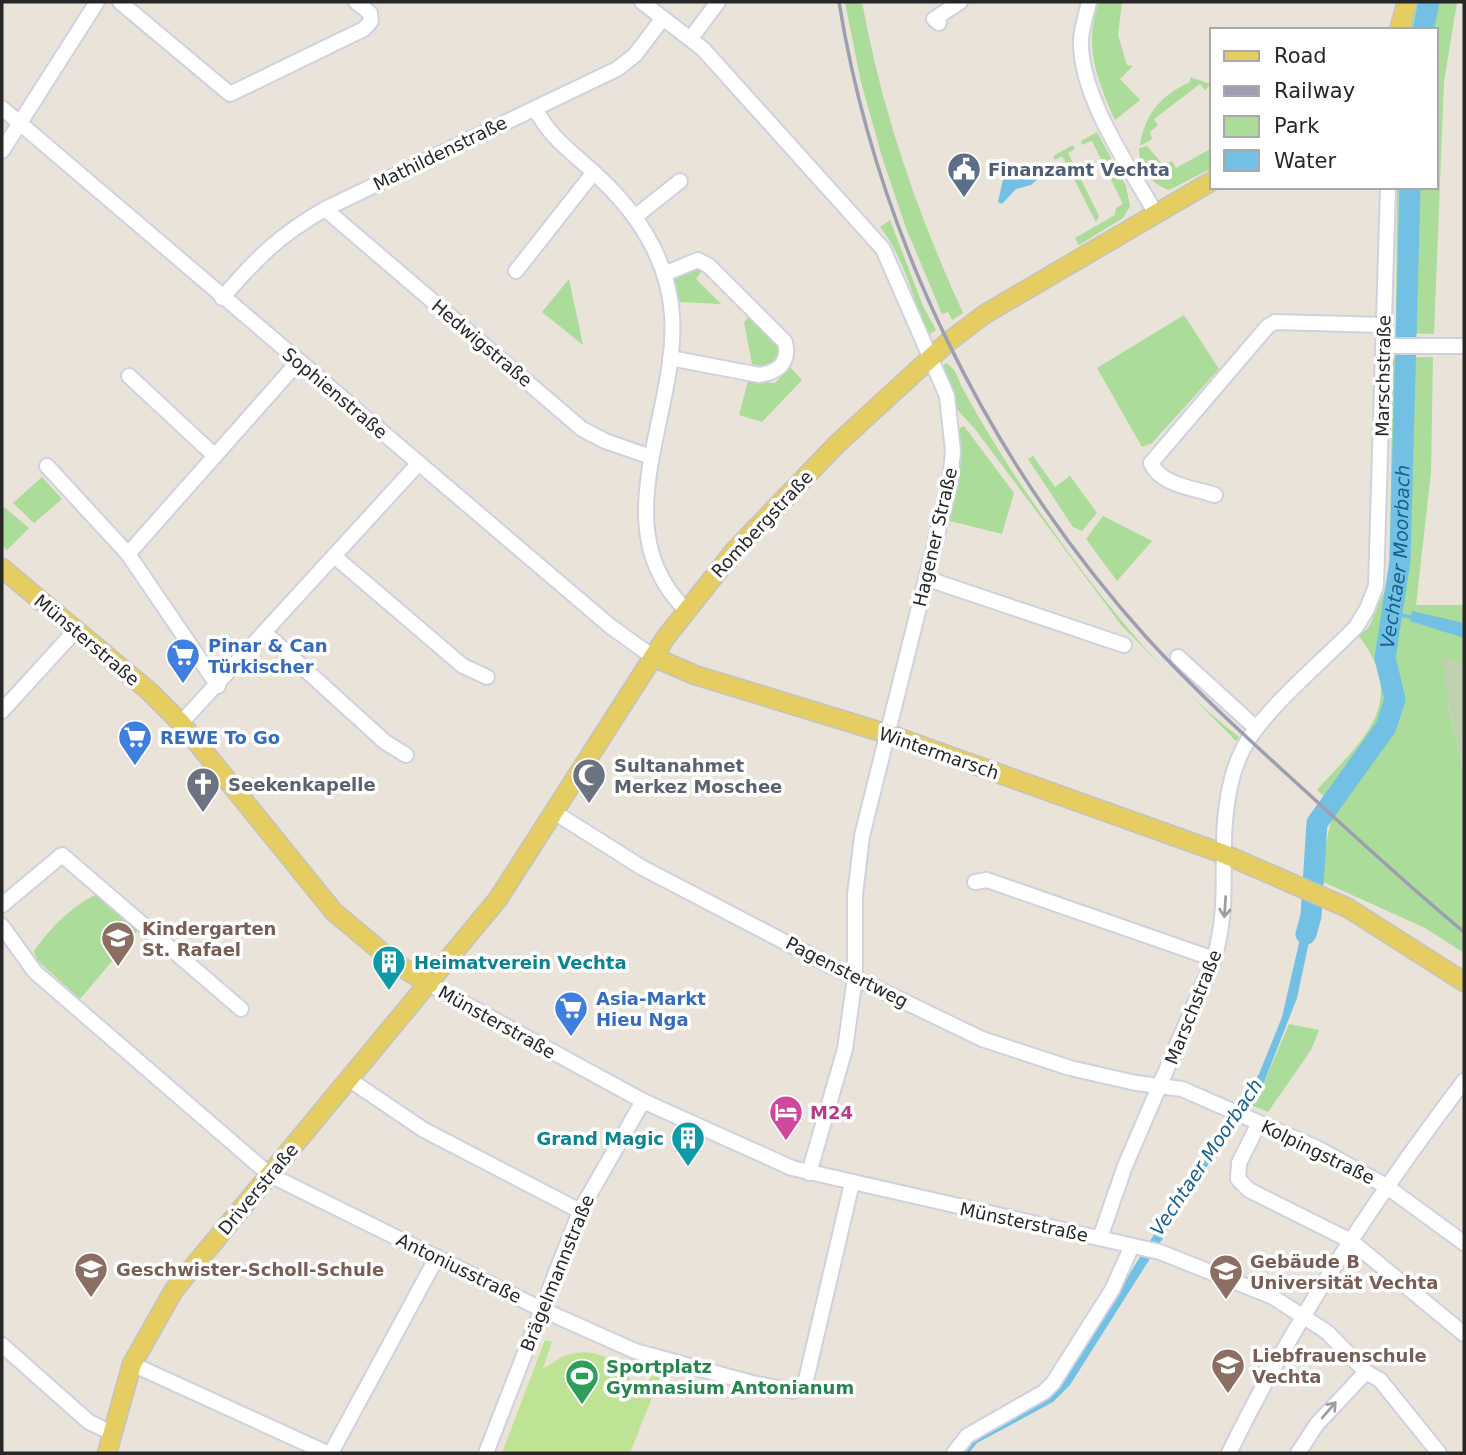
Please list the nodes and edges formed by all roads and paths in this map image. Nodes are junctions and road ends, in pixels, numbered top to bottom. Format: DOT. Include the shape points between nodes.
graph roads {
  1 [pos="97,2"];
  2 [pos="120,2"];
  3 [pos="356,2"];
  4 [pos="642,2"];
  5 [pos="718,2"];
  6 [pos="960,2"];
  7 [pos="1089,2"];
  8 [pos="1407,2"];
  9 [pos="663,18"];
  10 [pos="939,23"];
  11 [pos="1400,28"];
  12 [pos="691,38"];
  13 [pos="2,108"];
  14 [pos="535,108"];
  15 [pos="20,124"];
  16 [pos="2,151"];
  17 [pos="594,172"];
  18 [pos="680,181"];
  19 [pos="1210,182"];
  20 [pos="1388,189"];
  21 [pos="325,209"];
  22 [pos="1156,214"];
  23 [pos="636,216"];
  24 [pos="516,271"];
  25 [pos="664,274"];
  26 [pos="222,298"];
  27 [pos="1384,325"];
  28 [pos="1388,346"];
  29 [pos="1464,346"];
  30 [pos="670,358"];
  31 [pos="929,358"];
  32 [pos="298,362"];
  33 [pos="129,376"];
  34 [pos="215,456"];
  35 [pos="651,457"];
  36 [pos="419,463"];
  37 [pos="47,466"];
  38 [pos="1215,495"];
  39 [pos="128,554"];
  40 [pos="334,556"];
  41 [pos="2,568"];
  42 [pos="928,579"];
  43 [pos="686,610"];
  44 [pos="75,631"];
  45 [pos="265,633"];
  46 [pos="1124,645"];
  47 [pos="653,657"];
  48 [pos="1178,657"];
  49 [pos="487,677"];
  50 [pos="218,685"];
  51 [pos="2,711"];
  52 [pos="181,723"];
  53 [pos="1256,728"];
  54 [pos="888,734"];
  55 [pos="405,755"];
  56 [pos="554,812"];
  57 [pos="1224,854"];
  58 [pos="975,882"];
  59 [pos="2,905"];
  60 [pos="4,936"];
  61 [pos="1214,959"];
  62 [pos="855,977"];
  63 [pos="1464,982"];
  64 [pos="429,984"];
  65 [pos="241,1009"];
  66 [pos="350,1080"];
  67 [pos="1464,1081"];
  68 [pos="1160,1086"];
  69 [pos="643,1101"];
  70 [pos="1255,1121"];
  71 [pos="809,1173"];
  72 [pos="270,1175"];
  73 [pos="852,1183"];
  74 [pos="1387,1186"];
  75 [pos="580,1211"];
  76 [pos="1100,1238"];
  77 [pos="1351,1241"];
  78 [pos="1464,1243"];
  79 [pos="1137,1248"];
  80 [pos="437,1257"];
  81 [pos="541,1309"];
  82 [pos="1306,1316"];
  83 [pos="1464,1334"];
  84 [pos="2,1345"];
  85 [pos="132,1364"];
  86 [pos="1366,1371"];
  87 [pos="112,1433"];
  88 [pos="107,1453"];
  89 [pos="329,1453"];
  90 [pos="486,1453"];
  91 [pos="954,1453"];
  92 [pos="1229,1453"];
  93 [pos="1298,1453"];
  94 [pos="1439,1453"];
  1 -- 15 [label="street"];
  2 -- 3 [label="street" via="230,94 364,29 371,21 370,13"];
  4 -- 9 [label="street, Hagener Straße"];
  5 -- 12 [label="street"];
  6 -- 10 [label="street" via="934,19"];
  7 -- 22 [label="street" via="1081,41 1088,81 1105,122"];
  8 -- 11 [label="main road"];
  9 -- 12 [label="street, Hagener Straße"];
  9 -- 14 [label="street, Mathildenstraße" via="635,55 617,69"];
  12 -- 31 [label="street, Hagener Straße" via="870,231 893,271"];
  13 -- 15 [label="street, Sophienstraße"];
  14 -- 17 [label="street" via="546,130"];
  14 -- 21 [label="street, Mathildenstraße"];
  15 -- 16 [label="street"];
  15 -- 26 [label="street, Sophienstraße"];
  17 -- 23 [label="street"];
  17 -- 24 [label="street"];
  18 -- 23 [label="street"];
  19 -- 22 [label="main road, Rombergstraße"];
  20 -- 27 [label="street, Marschstraße"];
  21 -- 26 [label="street, Mathildenstraße" via="262,252"];
  21 -- 35 [label="street, Hedwigstraße" via="582,429"];
  22 -- 31 [label="main road, Rombergstraße" via="985,314"];
  23 -- 25 [label="street"];
  25 -- 30 [label="street" via="672,315"];
  25 -- 30 [label="street" via="698,260 709,266 785,342 788,352 785,363 773,373 759,374"];
  26 -- 32 [label="street, Sophienstraße"];
  27 -- 28 [label="street, Marschstraße"];
  27 -- 38 [label="street" via="1275,323 1268,327 1151,463 1165,479"];
  28 -- 29 [label="street"];
  28 -- 53 [label="street, Marschstraße" via="1379,567 1374,593 1356,627"];
  30 -- 35 [label="street"];
  31 -- 42 [label="street, Hagener Straße" via="947,396 953,451"];
  31 -- 43 [label="main road, Rombergstraße" via="828,453 735,550"];
  32 -- 34 [label="street"];
  32 -- 36 [label="street, Sophienstraße"];
  33 -- 34 [label="street"];
  34 -- 39 [label="street"];
  35 -- 43 [label="street" via="645,509 648,546 662,584"];
  36 -- 40 [label="street"];
  36 -- 47 [label="street, Sophienstraße" via="610,626"];
  37 -- 39 [label="street"];
  39 -- 50 [label="street"];
  40 -- 45 [label="street"];
  40 -- 49 [label="street" via="463,666"];
  41 -- 44 [label="main road, Münsterstraße"];
  42 -- 46 [label="street"];
  42 -- 54 [label="street, Hagener Straße"];
  43 -- 47 [label="main road, Rombergstraße"];
  44 -- 51 [label="street"];
  44 -- 52 [label="main road, Münsterstraße"];
  45 -- 50 [label="street"];
  45 -- 55 [label="street" via="384,742"];
  47 -- 54 [label="main road, Wintermarsch" via="695,675"];
  47 -- 56 [label="main road, Rombergstraße"];
  48 -- 53 [label="street"];
  50 -- 52 [label="street"];
  52 -- 64 [label="main road, Münsterstraße" via="334,912 395,964"];
  53 -- 57 [label="street, Marschstraße" via="1242,749 1231,784"];
  54 -- 57 [label="main road, Wintermarsch"];
  54 -- 62 [label="street, Hagener Straße" via="858,864"];
  56 -- 62 [label="street, Pagenstertweg" via="641,867"];
  56 -- 64 [label="main road, Rombergstraße" via="498,899"];
  57 -- 61 [label="street, Marschstraße, one-way" via="1223,928"];
  57 -- 63 [label="main road, Wintermarsch" via="1322,894"];
  58 -- 61 [label="street" via="987,880"];
  59 -- 65 [label="street" via="62,855"];
  60 -- 72 [label="street, Antoniusstraße" via="35,972"];
  61 -- 68 [label="street, Marschstraße"];
  62 -- 68 [label="street, Pagenstertweg" via="982,1039 1070,1068"];
  62 -- 71 [label="street, Hagener Straße" via="845,1049"];
  64 -- 66 [label="main road, Driverstraße"];
  64 -- 69 [label="street, Münsterstraße"];
  66 -- 72 [label="main road, Driverstraße"];
  66 -- 75 [label="street" via="424,1130"];
  67 -- 74 [label="street"];
  68 -- 70 [label="street, Kolpingstraße" via="1182,1089"];
  68 -- 76 [label="street, Marschstraße"];
  69 -- 71 [label="street, Münsterstraße"];
  69 -- 75 [label="street, Brägelmannstraße"];
  70 -- 74 [label="street, Kolpingstraße" via="1326,1152"];
  70 -- 77 [label="street" via="1239,1163 1238,1179 1249,1190"];
  71 -- 73 [label="street, Münsterstraße"];
  72 -- 80 [label="street, Antoniusstraße"];
  72 -- 85 [label="main road, Driverstraße" via="174,1290"];
  73 -- 76 [label="street, Münsterstraße"];
  73 -- 81 [label="street, Antoniusstraße" via="806,1380 793,1391 635,1351"];
  74 -- 77 [label="street"];
  74 -- 78 [label="street, Kolpingstraße"];
  75 -- 81 [label="street, Brägelmannstraße"];
  76 -- 79 [label="street, Münsterstraße"];
  77 -- 82 [label="street"];
  77 -- 83 [label="street"];
  79 -- 82 [label="street, Münsterstraße" via="1160,1252 1273,1297"];
  79 -- 91 [label="street" via="1053,1383 967,1436"];
  80 -- 81 [label="street, Antoniusstraße"];
  80 -- 89 [label="street"];
  81 -- 90 [label="street, Brägelmannstraße"];
  82 -- 86 [label="street, Münsterstraße"];
  82 -- 92 [label="street"];
  84 -- 87 [label="street" via="89,1422"];
  85 -- 87 [label="main road, Driverstraße"];
  85 -- 89 [label="street"];
  93 -- 86 [label="street, one-way" via="1324,1416"];
  86 -- 94 [label="street, Münsterstraße" via="1380,1380"];
  87 -- 88 [label="main road, Driverstraße"];
}
